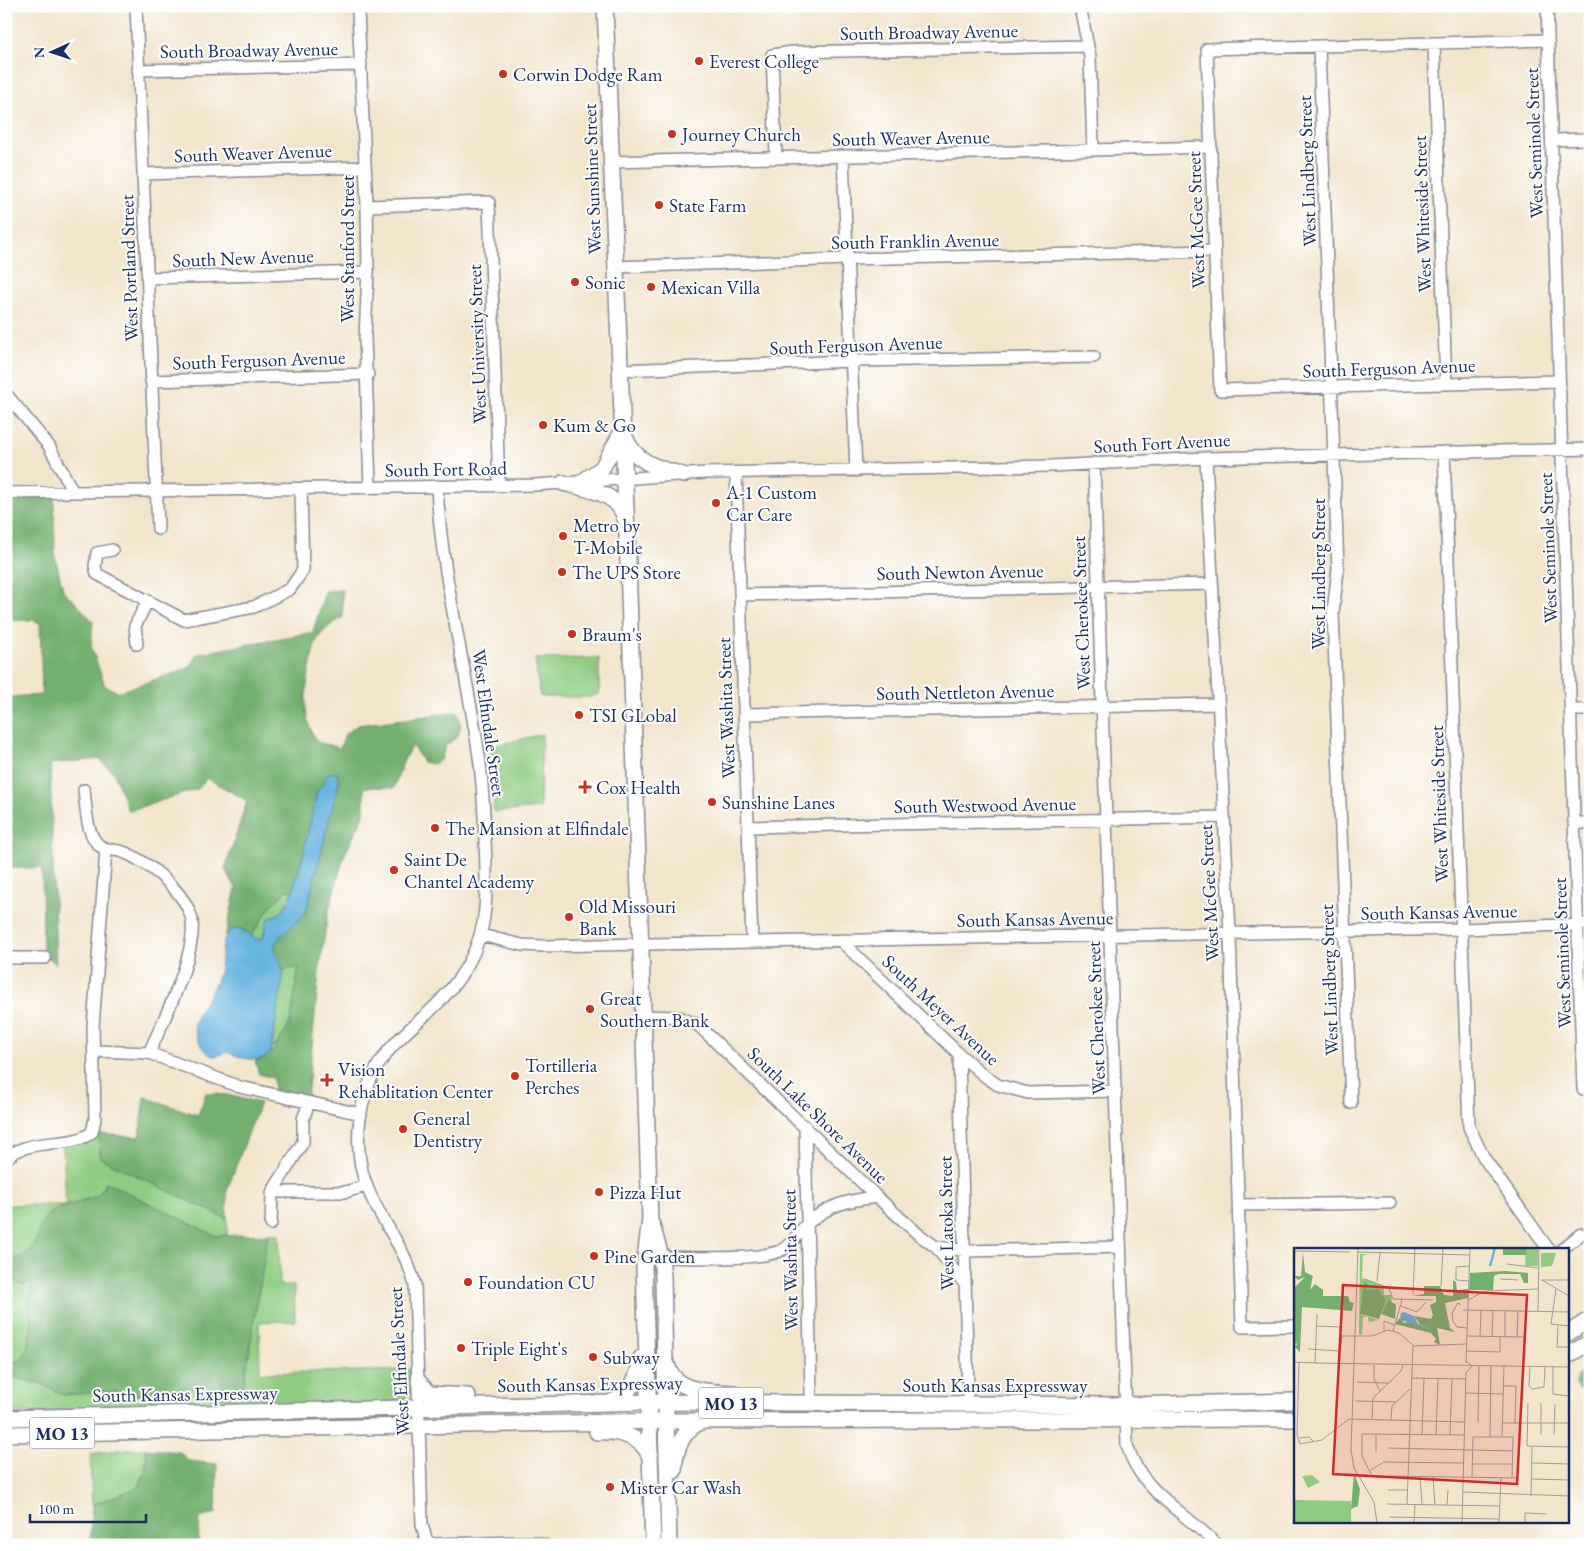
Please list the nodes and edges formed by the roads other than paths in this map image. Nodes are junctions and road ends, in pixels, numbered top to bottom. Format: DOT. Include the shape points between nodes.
graph roads {
  1 [pos="136,6"];
  2 [pos="605,6"];
  3 [pos="1080,6"];
  4 [pos="1547,6"];
  5 [pos="358,11"];
  6 [pos="1548,40"];
  7 [pos="1434,43"];
  8 [pos="1087,46"];
  9 [pos="1319,46"];
  10 [pos="361,65"];
  11 [pos="138,70"];
  12 [pos="1590,139"];
  13 [pos="1553,140"];
  14 [pos="1211,146"];
  15 [pos="1094,150"];
  16 [pos="776,157"];
  17 [pos="843,157"];
  18 [pos="612,162"];
  19 [pos="364,167"];
  20 [pos="143,174"];
  21 [pos="367,206"];
  22 [pos="1215,251"];
  23 [pos="846,259"];
  24 [pos="616,267"];
  25 [pos="368,272"];
  26 [pos="148,278"];
  27 [pos="1094,357"];
  28 [pos="852,361"];
  29 [pos="620,370"];
  30 [pos="368,374"];
  31 [pos="151,381"];
  32 [pos="1559,381"];
  33 [pos="1446,384"];
  34 [pos="1333,388"];
  35 [pos="1220,390"];
  36 [pos="6,394"];
  37 [pos="622,432"];
  38 [pos="1562,449"];
  39 [pos="1590,449"];
  40 [pos="1444,452"];
  41 [pos="1335,454"];
  42 [pos="1206,458"];
  43 [pos="1094,463"];
  44 [pos="856,471"];
  45 [pos="736,473"];
  46 [pos="683,475"];
  47 [pos="624,479"];
  48 [pos="582,482"];
  49 [pos="563,483"];
  50 [pos="437,486"];
  51 [pos="499,486"];
  52 [pos="370,487"];
  53 [pos="302,489"];
  54 [pos="156,490"];
  55 [pos="73,492"];
  56 [pos="6,494"];
  57 [pos="158,529"];
  58 [pos="628,534"];
  59 [pos="112,550"];
  60 [pos="1212,584"];
  61 [pos="1098,586"];
  62 [pos="740,595"];
  63 [pos="147,602"];
  64 [pos="137,644"];
  65 [pos="1218,704"];
  66 [pos="1102,706"];
  67 [pos="1572,710"];
  68 [pos="1590,710"];
  69 [pos="744,714"];
  70 [pos="84,790"];
  71 [pos="1222,817"];
  72 [pos="1106,819"];
  73 [pos="1576,823"];
  74 [pos="1590,823"];
  75 [pos="748,827"];
  76 [pos="106,849"];
  77 [pos="1584,925"];
  78 [pos="1463,929"];
  79 [pos="1346,931"];
  80 [pos="1230,932"];
  81 [pos="481,935"];
  82 [pos="1110,935"];
  83 [pos="840,940"];
  84 [pos="752,942"];
  85 [pos="641,944"];
  86 [pos="6,958"];
  87 [pos="45,958"];
  88 [pos="644,1016"];
  89 [pos="94,1051"];
  90 [pos="149,1053"];
  91 [pos="960,1054"];
  92 [pos="1584,1089"];
  93 [pos="1116,1091"];
  94 [pos="309,1103"];
  95 [pos="1351,1103"];
  96 [pos="361,1114"];
  97 [pos="806,1126"];
  98 [pos="6,1159"];
  99 [pos="276,1186"];
  100 [pos="366,1186"];
  101 [pos="878,1197"];
  102 [pos="1390,1203"];
  103 [pos="1238,1205"];
  104 [pos="650,1219"];
  105 [pos="272,1224"];
  106 [pos="807,1224"];
  107 [pos="1581,1234"];
  108 [pos="936,1247"];
  109 [pos="1120,1247"];
  110 [pos="1548,1248"];
  111 [pos="1563,1248"];
  112 [pos="963,1249"];
  113 [pos="661,1257"];
  114 [pos="644,1267"];
  115 [pos="965,1284"];
  116 [pos="1590,1319"];
  117 [pos="1294,1326"];
  118 [pos="1568,1333"];
  119 [pos="1590,1342"];
  120 [pos="1568,1355"];
  121 [pos="665,1357"];
  122 [pos="419,1382"];
  123 [pos="968,1392"];
  124 [pos="814,1399"];
  125 [pos="610,1402"];
  126 [pos="648,1402"];
  127 [pos="665,1402"];
  128 [pos="1294,1402"];
  129 [pos="524,1403"];
  130 [pos="1125,1405"];
  131 [pos="419,1408"];
  132 [pos="6,1418"];
  133 [pos="1294,1419"];
  134 [pos="666,1421"];
  135 [pos="703,1421"];
  136 [pos="1125,1421"];
  137 [pos="649,1422"];
  138 [pos="456,1425"];
  139 [pos="420,1426"];
  140 [pos="6,1434"];
  141 [pos="649,1455"];
  142 [pos="545,1545"];
  143 [pos="653,1545"];
  144 [pos="669,1545"];
  145 [pos="673,1545"];
  146 [pos="1217,1545"];
  1 -- 11 [label="street, West Portland Street"];
  2 -- 18 [label="main road, West Sunshine Street"];
  3 -- 8 [label="street"];
  4 -- 6 [label="street, West Seminole Street"];
  5 -- 10 [label="street, West Stanford Street"];
  6 -- 7 [label="street"];
  6 -- 13 [label="street, West Seminole Street"];
  7 -- 9 [label="street"];
  7 -- 33 [label="street, West Whiteside Street"];
  8 -- 15 [label="street"];
  8 -- 16 [label="street, South Broadway Avenue" via="772,55"];
  9 -- 14 [label="street, West McGee Street" via="1207,50"];
  9 -- 34 [label="street, West Lindberg Street"];
  10 -- 11 [label="street, South Broadway Avenue"];
  10 -- 19 [label="street, West Stanford Street"];
  11 -- 20 [label="street, West Portland Street"];
  12 -- 13 [label="street"];
  13 -- 32 [label="street, West Seminole Street"];
  14 -- 15 [label="street, South Weaver Avenue"];
  14 -- 22 [label="street, West McGee Street"];
  15 -- 17 [label="street, South Weaver Avenue"];
  16 -- 17 [label="street, South Weaver Avenue"];
  16 -- 18 [label="street, South Weaver Avenue"];
  17 -- 23 [label="street"];
  18 -- 24 [label="main road, West Sunshine Street"];
  19 -- 20 [label="street, South Weaver Avenue"];
  19 -- 21 [label="street, West Stanford Street"];
  20 -- 26 [label="street, West Portland Street"];
  21 -- 25 [label="street, West Stanford Street"];
  21 -- 51 [label="street, West University Street" via="489,202"];
  22 -- 23 [label="street, South Franklin Avenue"];
  22 -- 35 [label="street, West McGee Street"];
  23 -- 24 [label="street, South Franklin Avenue"];
  23 -- 28 [label="street"];
  24 -- 29 [label="main road, West Sunshine Street"];
  25 -- 26 [label="street, South New Avenue"];
  25 -- 30 [label="street, West Stanford Street"];
  26 -- 31 [label="street, West Portland Street"];
  27 -- 28 [label="street, South Ferguson Avenue"];
  28 -- 29 [label="street, South Ferguson Avenue"];
  28 -- 44 [label="street"];
  29 -- 37 [label="main road, West Sunshine Street"];
  30 -- 31 [label="street, South Ferguson Avenue"];
  30 -- 52 [label="street, West Stanford Street"];
  31 -- 54 [label="street, West Portland Street"];
  32 -- 33 [label="street, South Ferguson Avenue"];
  32 -- 38 [label="street, West Seminole Street"];
  33 -- 34 [label="street, South Ferguson Avenue"];
  34 -- 35 [label="street, South Ferguson Avenue"];
  34 -- 41 [label="street, West Lindberg Street"];
  36 -- 55 [label="street" via="49,446"];
  37 -- 46 [label="main road" via="629,449 641,460"];
  37 -- 47 [label="main road, West Sunshine Street"];
  37 -- 48 [label="main road" via="602,468"];
  38 -- 39 [label="street, South Fort Avenue"];
  38 -- 40 [label="street, South Fort Avenue"];
  38 -- 67 [label="street, West Seminole Street"];
  40 -- 41 [label="street, South Fort Avenue"];
  40 -- 78 [label="street, West Whiteside Street"];
  41 -- 42 [label="street, South Fort Avenue"];
  41 -- 79 [label="street, West Lindberg Street" via="1338,569 1333,612"];
  42 -- 43 [label="street, South Fort Avenue"];
  42 -- 60 [label="street, West McGee Street"];
  43 -- 44 [label="street, South Fort Avenue"];
  43 -- 61 [label="street, West Cherokee Street"];
  44 -- 45 [label="street, South Fort Avenue"];
  45 -- 46 [label="street, South Fort Road"];
  45 -- 62 [label="street, West Washita Street"];
  46 -- 47 [label="street, South Fort Road"];
  47 -- 48 [label="street, South Fort Road"];
  47 -- 58 [label="main road, West Sunshine Street"];
  48 -- 49 [label="street, South Fort Road"];
  49 -- 51 [label="street, South Fort Road"];
  49 -- 58 [label="main road" via="613,500 623,510"];
  50 -- 51 [label="street, South Fort Road"];
  50 -- 52 [label="street, South Fort Road"];
  50 -- 81 [label="street, West Elfindale Street" via="442,543 480,767 486,884"];
  52 -- 53 [label="street, South Fort Road"];
  53 -- 54 [label="street, South Fort Road"];
  53 -- 63 [label="street" via="303,570 290,589 254,607 184,620"];
  54 -- 55 [label="street"];
  54 -- 57 [label="street, West Portland Street"];
  55 -- 56 [label="street"];
  58 -- 85 [label="main road, West Sunshine Street"];
  59 -- 63 [label="street" via="97,553 97,574"];
  60 -- 61 [label="street, South Newton Avenue"];
  60 -- 65 [label="street, West McGee Street"];
  61 -- 62 [label="street, South Newton Avenue"];
  61 -- 66 [label="street, West Cherokee Street"];
  62 -- 69 [label="street, West Washita Street"];
  63 -- 64 [label="street" via="135,626"];
  65 -- 66 [label="street, South Nettleton Avenue"];
  65 -- 71 [label="street, West McGee Street"];
  66 -- 69 [label="street, South Nettleton Avenue"];
  66 -- 72 [label="street, West Cherokee Street"];
  67 -- 68 [label="street"];
  67 -- 73 [label="street, West Seminole Street"];
  69 -- 75 [label="street, West Washita Street"];
  70 -- 76 [label="street" via="93,838"];
  71 -- 72 [label="street, South Westwood Avenue"];
  71 -- 80 [label="street, West McGee Street"];
  72 -- 75 [label="street, South Westwood Avenue"];
  72 -- 82 [label="street, West Cherokee Street"];
  73 -- 74 [label="street"];
  73 -- 77 [label="street, West Seminole Street"];
  75 -- 84 [label="street, West Washita Street"];
  76 -- 89 [label="street"];
  76 -- 90 [label="street" via="124,852 149,867 179,895 191,917 192,937 185,967"];
  77 -- 78 [label="street, South Kansas Avenue"];
  77 -- 92 [label="street, West Seminole Street"];
  78 -- 79 [label="street, South Kansas Avenue"];
  78 -- 110 [label="street, West Whiteside Street" via="1469,1127 1484,1158"];
  79 -- 80 [label="street, South Kansas Avenue"];
  79 -- 95 [label="street, West Lindberg Street"];
  80 -- 82 [label="street, South Kansas Avenue"];
  80 -- 103 [label="street, West McGee Street"];
  81 -- 85 [label="street, South Kansas Avenue" via="530,946"];
  81 -- 96 [label="street, West Elfindale Street" via="470,964 457,983 379,1062 368,1086"];
  82 -- 83 [label="street, South Kansas Avenue"];
  82 -- 93 [label="street, West Cherokee Street"];
  83 -- 84 [label="street, South Kansas Avenue"];
  83 -- 91 [label="street, South Meyer Avenue"];
  84 -- 85 [label="street, South Kansas Avenue"];
  85 -- 88 [label="main road, West Sunshine Street"];
  86 -- 87 [label="street"];
  88 -- 97 [label="street, South Lake Shore Avenue" via="674,1016 694,1022"];
  88 -- 104 [label="main road, West Sunshine Street"];
  89 -- 90 [label="street"];
  89 -- 98 [label="street" via="95,1119 92,1132 82,1138 20,1150"];
  90 -- 94 [label="street" via="217,1080"];
  91 -- 93 [label="street, South Meyer Avenue" via="986,1077 1012,1090 1036,1093"];
  91 -- 112 [label="street, West Latoka Street"];
  93 -- 109 [label="street, West Cherokee Street"];
  94 -- 96 [label="street"];
  94 -- 99 [label="street" via="303,1119 303,1142"];
  96 -- 100 [label="street, West Elfindale Street" via="359,1150"];
  97 -- 101 [label="street, South Lake Shore Avenue"];
  97 -- 106 [label="street, West Washita Street"];
  99 -- 100 [label="street" via="279,1192 313,1193 345,1192"];
  99 -- 105 [label="street" via="272,1193"];
  100 -- 122 [label="street, West Elfindale Street" via="400,1246 412,1275 417,1309"];
  101 -- 106 [label="street" via="841,1202"];
  101 -- 108 [label="street, South Lake Shore Avenue"];
  102 -- 103 [label="street"];
  103 -- 117 [label="street, West McGee Street" via="1242,1327"];
  104 -- 113 [label="main road, West Sunshine Street"];
  104 -- 114 [label="main road, West Sunshine Street"];
  106 -- 113 [label="street" via="778,1252 752,1256"];
  106 -- 124 [label="street, West Washita Street"];
  107 -- 111 [label="street"];
  108 -- 112 [label="street"];
  108 -- 115 [label="street, South Lake Shore Avenue"];
  109 -- 112 [label="street"];
  109 -- 130 [label="street, West Cherokee Street"];
  112 -- 115 [label="street, West Latoka Street"];
  113 -- 121 [label="main road, West Sunshine Street"];
  114 -- 125 [label="main road" via="639,1369 628,1392"];
  114 -- 126 [label="main road, West Sunshine Street"];
  115 -- 123 [label="street, West Latoka Street"];
  116 -- 118 [label="main road"];
  119 -- 120 [label="main road"];
  121 -- 124 [label="main road" via="673,1378 690,1388"];
  121 -- 127 [label="main road, West Sunshine Street"];
  122 -- 129 [label="main road" via="425,1392 434,1396 479,1396"];
  122 -- 131 [label="street, West Elfindale Street"];
  124 -- 127 [label="main road, South Kansas Expressway / MO 13"];
  124 -- 130 [label="main road, South Kansas Expressway / MO 13"];
  125 -- 126 [label="main road, South Kansas Expressway / MO 13"];
  125 -- 129 [label="main road, South Kansas Expressway / MO 13"];
  126 -- 127 [label="main road, South Kansas Expressway / MO 13"];
  126 -- 137 [label="main road, West Sunshine Street"];
  127 -- 134 [label="main road, West Sunshine Street"];
  128 -- 130 [label="main road, South Kansas Expressway / MO 13"];
  129 -- 131 [label="main road, South Kansas Expressway / MO 13"];
  130 -- 136 [label="street, West Cherokee Street"];
  131 -- 132 [label="main road, South Kansas Expressway / MO 13"];
  131 -- 139 [label="street, West Elfindale Street"];
  133 -- 136 [label="main road, South Kansas Expressway / MO 13"];
  134 -- 135 [label="main road, South Kansas Expressway / MO 13"];
  134 -- 137 [label="main road, South Kansas Expressway / MO 13"];
  134 -- 144 [label="main road, West Sunshine Street"];
  135 -- 136 [label="main road, South Kansas Expressway / MO 13"];
  135 -- 145 [label="main road" via="687,1431 677,1451"];
  136 -- 146 [label="street, West Cherokee Street" via="1130,1456 1140,1474"];
  137 -- 138 [label="main road, South Kansas Expressway / MO 13"];
  137 -- 141 [label="main road, West Sunshine Street"];
  138 -- 139 [label="main road, South Kansas Expressway / MO 13"];
  138 -- 141 [label="main road" via="514,1433 616,1433 640,1442"];
  139 -- 140 [label="main road, South Kansas Expressway / MO 13"];
  139 -- 142 [label="street, West Elfindale Street" via="422,1525 431,1544 533,1542"];
  141 -- 143 [label="main road, West Sunshine Street"];
}
